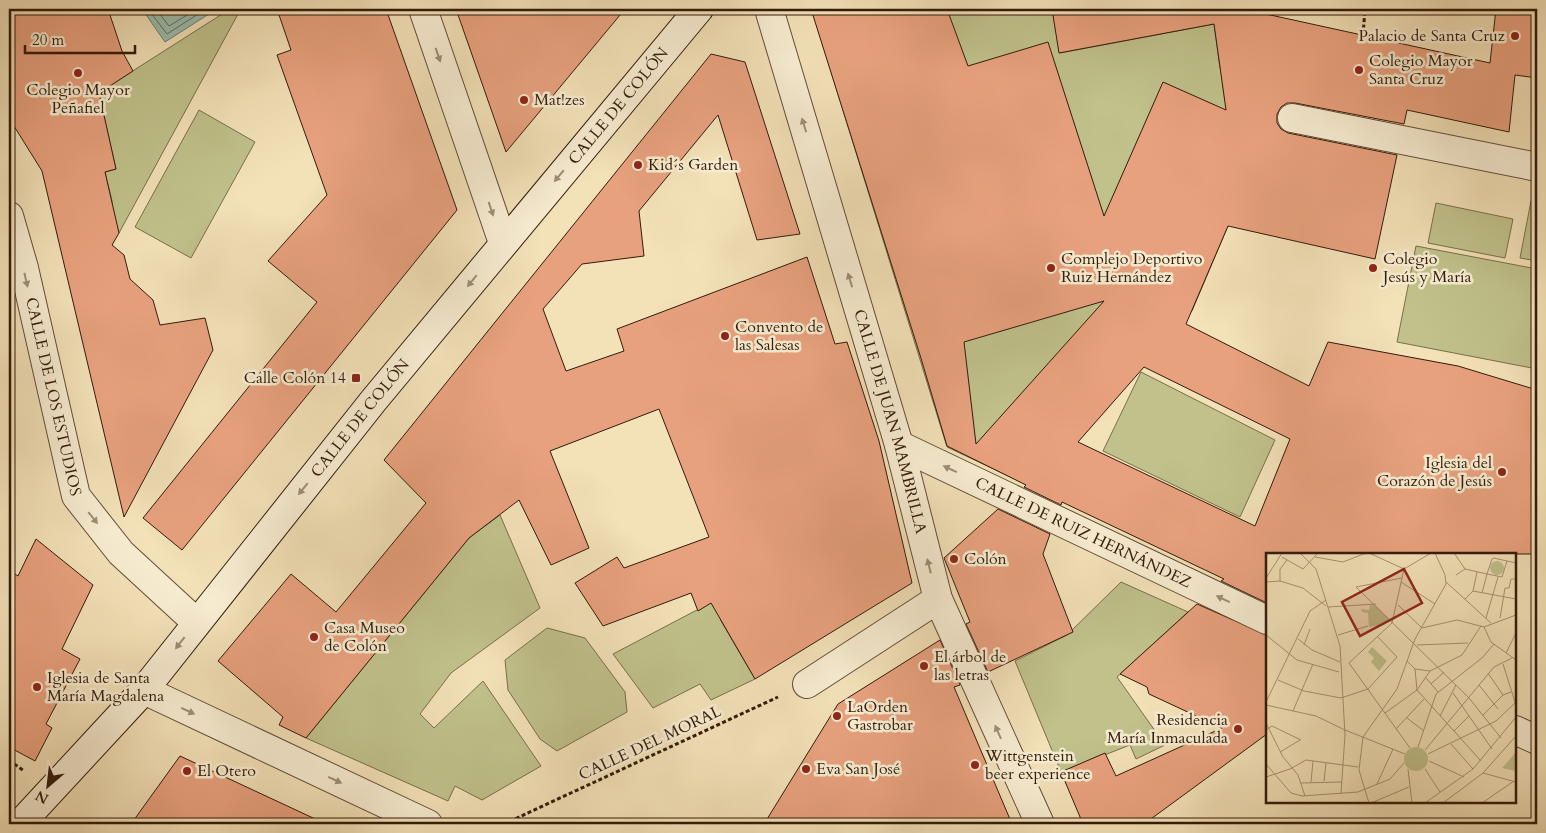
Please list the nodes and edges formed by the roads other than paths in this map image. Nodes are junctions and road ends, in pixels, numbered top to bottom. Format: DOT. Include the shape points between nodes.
graph roads {
  1 [pos="423,9"];
  2 [pos="699,9"];
  3 [pos="769,9"];
  4 [pos="1292,118"];
  5 [pos="1537,168"];
  6 [pos="9,216"];
  7 [pos="503,243"];
  8 [pos="899,445"];
  9 [pos="938,599"];
  10 [pos="1266,620"];
  11 [pos="196,622"];
  12 [pos="807,684"];
  13 [pos="144,690"];
  14 [pos="1516,730"];
  15 [pos="1537,740"];
  16 [pos="20,824"];
  17 [pos="428,824"];
  18 [pos="1040,824"];
  1 -- 7 [label="street, one-way"];
  2 -- 7 [label="street, CALLE DE COLÓN, one-way"];
  8 -- 3 [label="street, CALLE DE JUAN MAMBRILLA, one-way"];
  4 -- 5 [label="street"];
  6 -- 11 [label="street, CALLE DE LOS ESTUDIOS, one-way" via="76,496 121,553"];
  7 -- 11 [label="street, CALLE DE COLÓN, one-way"];
  9 -- 8 [label="street, CALLE DE JUAN MAMBRILLA, one-way"];
  10 -- 8 [label="street, CALLE DE RUIZ HERNÁNDEZ, one-way"];
  9 -- 12 [label="street"];
  18 -- 9 [label="street, CALLE DE JUAN MAMBRILLA, one-way"];
  11 -- 13 [label="street, CALLE DE COLÓN, one-way"];
  13 -- 16 [label="street, CALLE DE COLÓN"];
  13 -- 17 [label="street, one-way"];
  14 -- 15 [label="street"];
}
